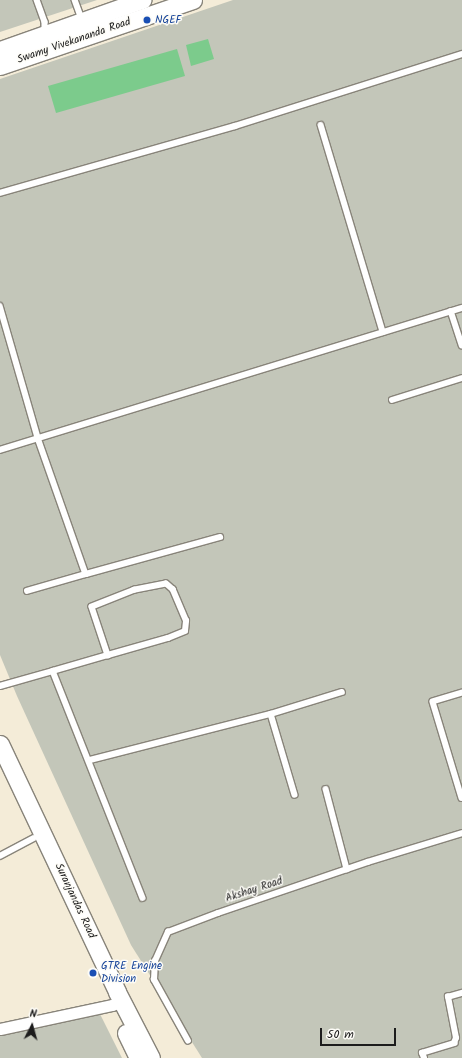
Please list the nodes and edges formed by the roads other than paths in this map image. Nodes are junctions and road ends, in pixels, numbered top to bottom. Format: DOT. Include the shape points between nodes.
graph roads {
  1 [pos="37,0"];
  2 [pos="75,0"];
  3 [pos="142,0"];
  4 [pos="193,0"];
  5 [pos="83,21"];
  6 [pos="44,35"];
  7 [pos="0,50"];
  8 [pos="462,54"];
  9 [pos="0,66"];
  10 [pos="321,125"];
  11 [pos="0,192"];
  12 [pos="0,306"];
  13 [pos="462,308"];
  14 [pos="452,311"];
  15 [pos="383,332"];
  16 [pos="462,345"];
  17 [pos="462,378"];
  18 [pos="392,400"];
  19 [pos="38,438"];
  20 [pos="0,450"];
  21 [pos="220,537"];
  22 [pos="86,574"];
  23 [pos="27,591"];
  24 [pos="108,655"];
  25 [pos="53,671"];
  26 [pos="0,686"];
  27 [pos="342,692"];
  28 [pos="462,693"];
  29 [pos="272,714"];
  30 [pos="0,744"];
  31 [pos="90,760"];
  32 [pos="0,771"];
  33 [pos="326,789"];
  34 [pos="295,795"];
  35 [pos="462,798"];
  36 [pos="462,832"];
  37 [pos="34,838"];
  38 [pos="0,856"];
  39 [pos="347,869"];
  40 [pos="144,898"];
  41 [pos="462,993"];
  42 [pos="117,1003"];
  43 [pos="0,1029"];
  44 [pos="188,1041"];
  45 [pos="138,1058"];
  46 [pos="151,1058"];
  47 [pos="424,1058"];
  1 -- 6 [label="lane" via="45,22"];
  2 -- 5 [label="lane"];
  3 -- 5 [label="main road, Swamy Vivekananda Road"];
  4 -- 9 [label="main road, Swamy Vivekananda Road"];
  5 -- 6 [label="main road, Swamy Vivekananda Road"];
  6 -- 7 [label="main road, Swamy Vivekananda Road"];
  8 -- 11 [label="lane" via="235,126"];
  10 -- 15 [label="lane"];
  12 -- 19 [label="lane"];
  13 -- 14 [label="lane"];
  14 -- 15 [label="lane"];
  14 -- 16 [label="lane"];
  15 -- 19 [label="lane"];
  17 -- 18 [label="lane"];
  19 -- 20 [label="lane"];
  19 -- 22 [label="lane"];
  21 -- 22 [label="lane"];
  22 -- 23 [label="lane"];
  24 -- 24 [label="lane" via="185,631 186,621 173,590 166,584 135,590 92,607"];
  24 -- 25 [label="lane"];
  25 -- 26 [label="lane"];
  25 -- 31 [label="lane"];
  27 -- 29 [label="lane"];
  28 -- 35 [label="lane" via="433,702"];
  29 -- 31 [label="lane"];
  29 -- 34 [label="lane"];
  30 -- 42 [label="main road, Suranjandas Road"];
  31 -- 40 [label="lane"];
  32 -- 37 [label="main road, Suranjandas Road"];
  33 -- 39 [label="lane"];
  36 -- 39 [label="lane, Akshay Road"];
  37 -- 38 [label="lane"];
  37 -- 42 [label="main road, Suranjandas Road"];
  39 -- 44 [label="lane, Akshay Road" via="218,912 168,932 155,961 154,980"];
  41 -- 47 [label="lane" via="448,998 456,1038 454,1043 422,1053"];
  42 -- 43 [label="street"];
  42 -- 45 [label="main road, Suranjandas Road"];
  42 -- 46 [label="main road, Suranjandas Road"];
}
